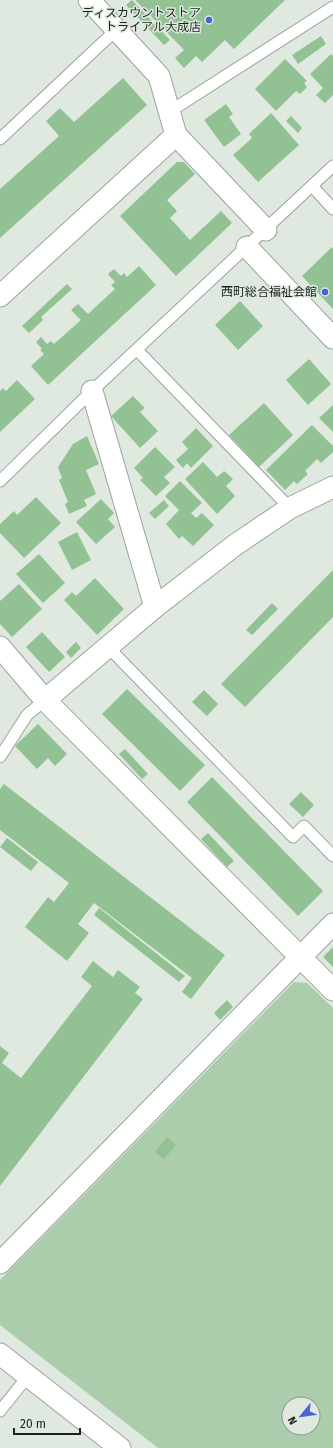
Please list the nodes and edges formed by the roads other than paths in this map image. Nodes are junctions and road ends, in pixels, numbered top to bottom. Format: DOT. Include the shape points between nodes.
graph roads {
  1 [pos="89,0"];
  2 [pos="333,7"];
  3 [pos="116,30"];
  4 [pos="169,112"];
  5 [pos="176,135"];
  6 [pos="0,139"];
  7 [pos="333,166"];
  8 [pos="312,186"];
  9 [pos="333,209"];
  10 [pos="266,230"];
  11 [pos="247,247"];
  12 [pos="0,296"];
  13 [pos="333,338"];
  14 [pos="137,350"];
  15 [pos="92,391"];
  16 [pos="0,481"];
  17 [pos="333,487"];
  18 [pos="290,508"];
  19 [pos="155,607"];
  20 [pos="0,647"];
  21 [pos="108,647"];
  22 [pos="45,700"];
  23 [pos="0,756"];
  24 [pos="333,856"];
  25 [pos="333,924"];
  26 [pos="300,958"];
  27 [pos="333,990"];
  28 [pos="0,1262"];
  29 [pos="0,1354"];
  30 [pos="28,1376"];
  31 [pos="0,1411"];
  32 [pos="119,1448"];
  1 -- 3 [label="street"];
  2 -- 4 [label="lane"];
  3 -- 4 [label="street" via="159,76"];
  3 -- 6 [label="lane"];
  4 -- 5 [label="street"];
  5 -- 10 [label="street"];
  5 -- 12 [label="street"];
  7 -- 8 [label="lane"];
  8 -- 9 [label="lane"];
  8 -- 10 [label="lane"];
  10 -- 11 [label="lane"];
  11 -- 13 [label="street"];
  11 -- 14 [label="lane"];
  14 -- 15 [label="lane"];
  14 -- 18 [label="lane"];
  15 -- 16 [label="lane"];
  15 -- 19 [label="street"];
  17 -- 18 [label="street"];
  18 -- 19 [label="street" via="235,545"];
  19 -- 21 [label="street"];
  20 -- 22 [label="street"];
  21 -- 22 [label="street"];
  21 -- 24 [label="lane" via="293,837 304,826"];
  22 -- 23 [label="lane" via="27,715"];
  22 -- 26 [label="street"];
  25 -- 26 [label="street"];
  26 -- 27 [label="street"];
  26 -- 28 [label="street"];
  29 -- 30 [label="street"];
  30 -- 31 [label="lane"];
  30 -- 32 [label="street"];
}
